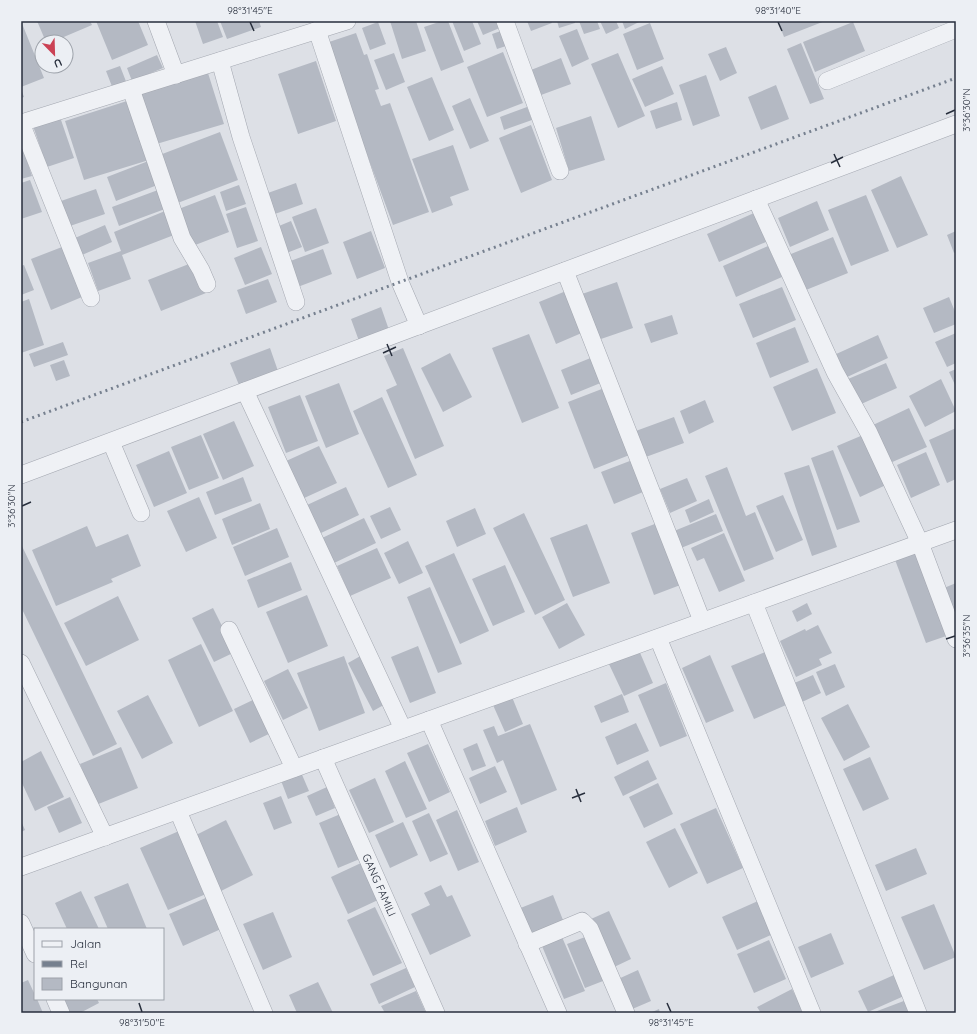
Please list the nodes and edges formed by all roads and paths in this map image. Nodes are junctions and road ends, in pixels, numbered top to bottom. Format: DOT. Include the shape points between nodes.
graph roads {
  1 [pos="156,21"];
  2 [pos="347,21"];
  3 [pos="505,21"];
  4 [pos="956,29"];
  5 [pos="317,30"];
  6 [pos="220,61"];
  7 [pos="176,75"];
  8 [pos="827,81"];
  9 [pos="131,89"];
  10 [pos="21,123"];
  11 [pos="956,124"];
  12 [pos="560,171"];
  13 [pos="756,200"];
  14 [pos="565,271"];
  15 [pos="207,284"];
  16 [pos="91,298"];
  17 [pos="296,302"];
  18 [pos="419,326"];
  19 [pos="245,391"];
  20 [pos="111,442"];
  21 [pos="21,475"];
  22 [pos="141,513"];
  23 [pos="956,530"];
  24 [pos="920,543"];
  25 [pos="754,603"];
  26 [pos="702,622"];
  27 [pos="229,630"];
  28 [pos="658,638"];
  29 [pos="956,639"];
  30 [pos="21,663"];
  31 [pos="429,720"];
  32 [pos="403,729"];
  33 [pos="323,758"];
  34 [pos="294,768"];
  35 [pos="178,811"];
  36 [pos="105,837"];
  37 [pos="21,867"];
  38 [pos="21,923"];
  39 [pos="527,944"];
  40 [pos="34,952"];
  41 [pos="55,1000"];
  42 [pos="61,1013"];
  43 [pos="264,1013"];
  44 [pos="436,1013"];
  45 [pos="558,1013"];
  46 [pos="626,1013"];
  47 [pos="812,1013"];
  48 [pos="918,1013"];
  1 -- 7 [label="street"];
  2 -- 5 [label="street"];
  3 -- 12 [label="street"];
  4 -- 8 [label="street"];
  5 -- 6 [label="street"];
  5 -- 18 [label="street" via="400,282"];
  6 -- 7 [label="street"];
  6 -- 17 [label="street" via="241,136"];
  7 -- 9 [label="street"];
  9 -- 10 [label="street"];
  9 -- 15 [label="street" via="182,238"];
  10 -- 16 [label="street"];
  11 -- 13 [label="street"];
  13 -- 14 [label="street"];
  13 -- 24 [label="street" via="835,372 869,433"];
  14 -- 18 [label="street"];
  14 -- 26 [label="street"];
  18 -- 19 [label="street"];
  19 -- 20 [label="street"];
  19 -- 32 [label="street"];
  20 -- 21 [label="street"];
  20 -- 22 [label="street"];
  23 -- 24 [label="street"];
  24 -- 25 [label="street"];
  24 -- 29 [label="street"];
  25 -- 26 [label="street"];
  25 -- 48 [label="street"];
  26 -- 28 [label="street"];
  27 -- 34 [label="street"];
  28 -- 31 [label="street"];
  28 -- 47 [label="street"];
  30 -- 36 [label="street"];
  31 -- 32 [label="street"];
  31 -- 39 [label="street"];
  32 -- 33 [label="street"];
  33 -- 34 [label="street"];
  33 -- 44 [label="street, GANG FAMILI"];
  34 -- 35 [label="street"];
  35 -- 36 [label="street"];
  35 -- 43 [label="street"];
  36 -- 37 [label="street"];
  38 -- 40 [label="street"];
  39 -- 45 [label="street"];
  39 -- 46 [label="street" via="582,921 590,929"];
  41 -- 42 [label="street"];
}
